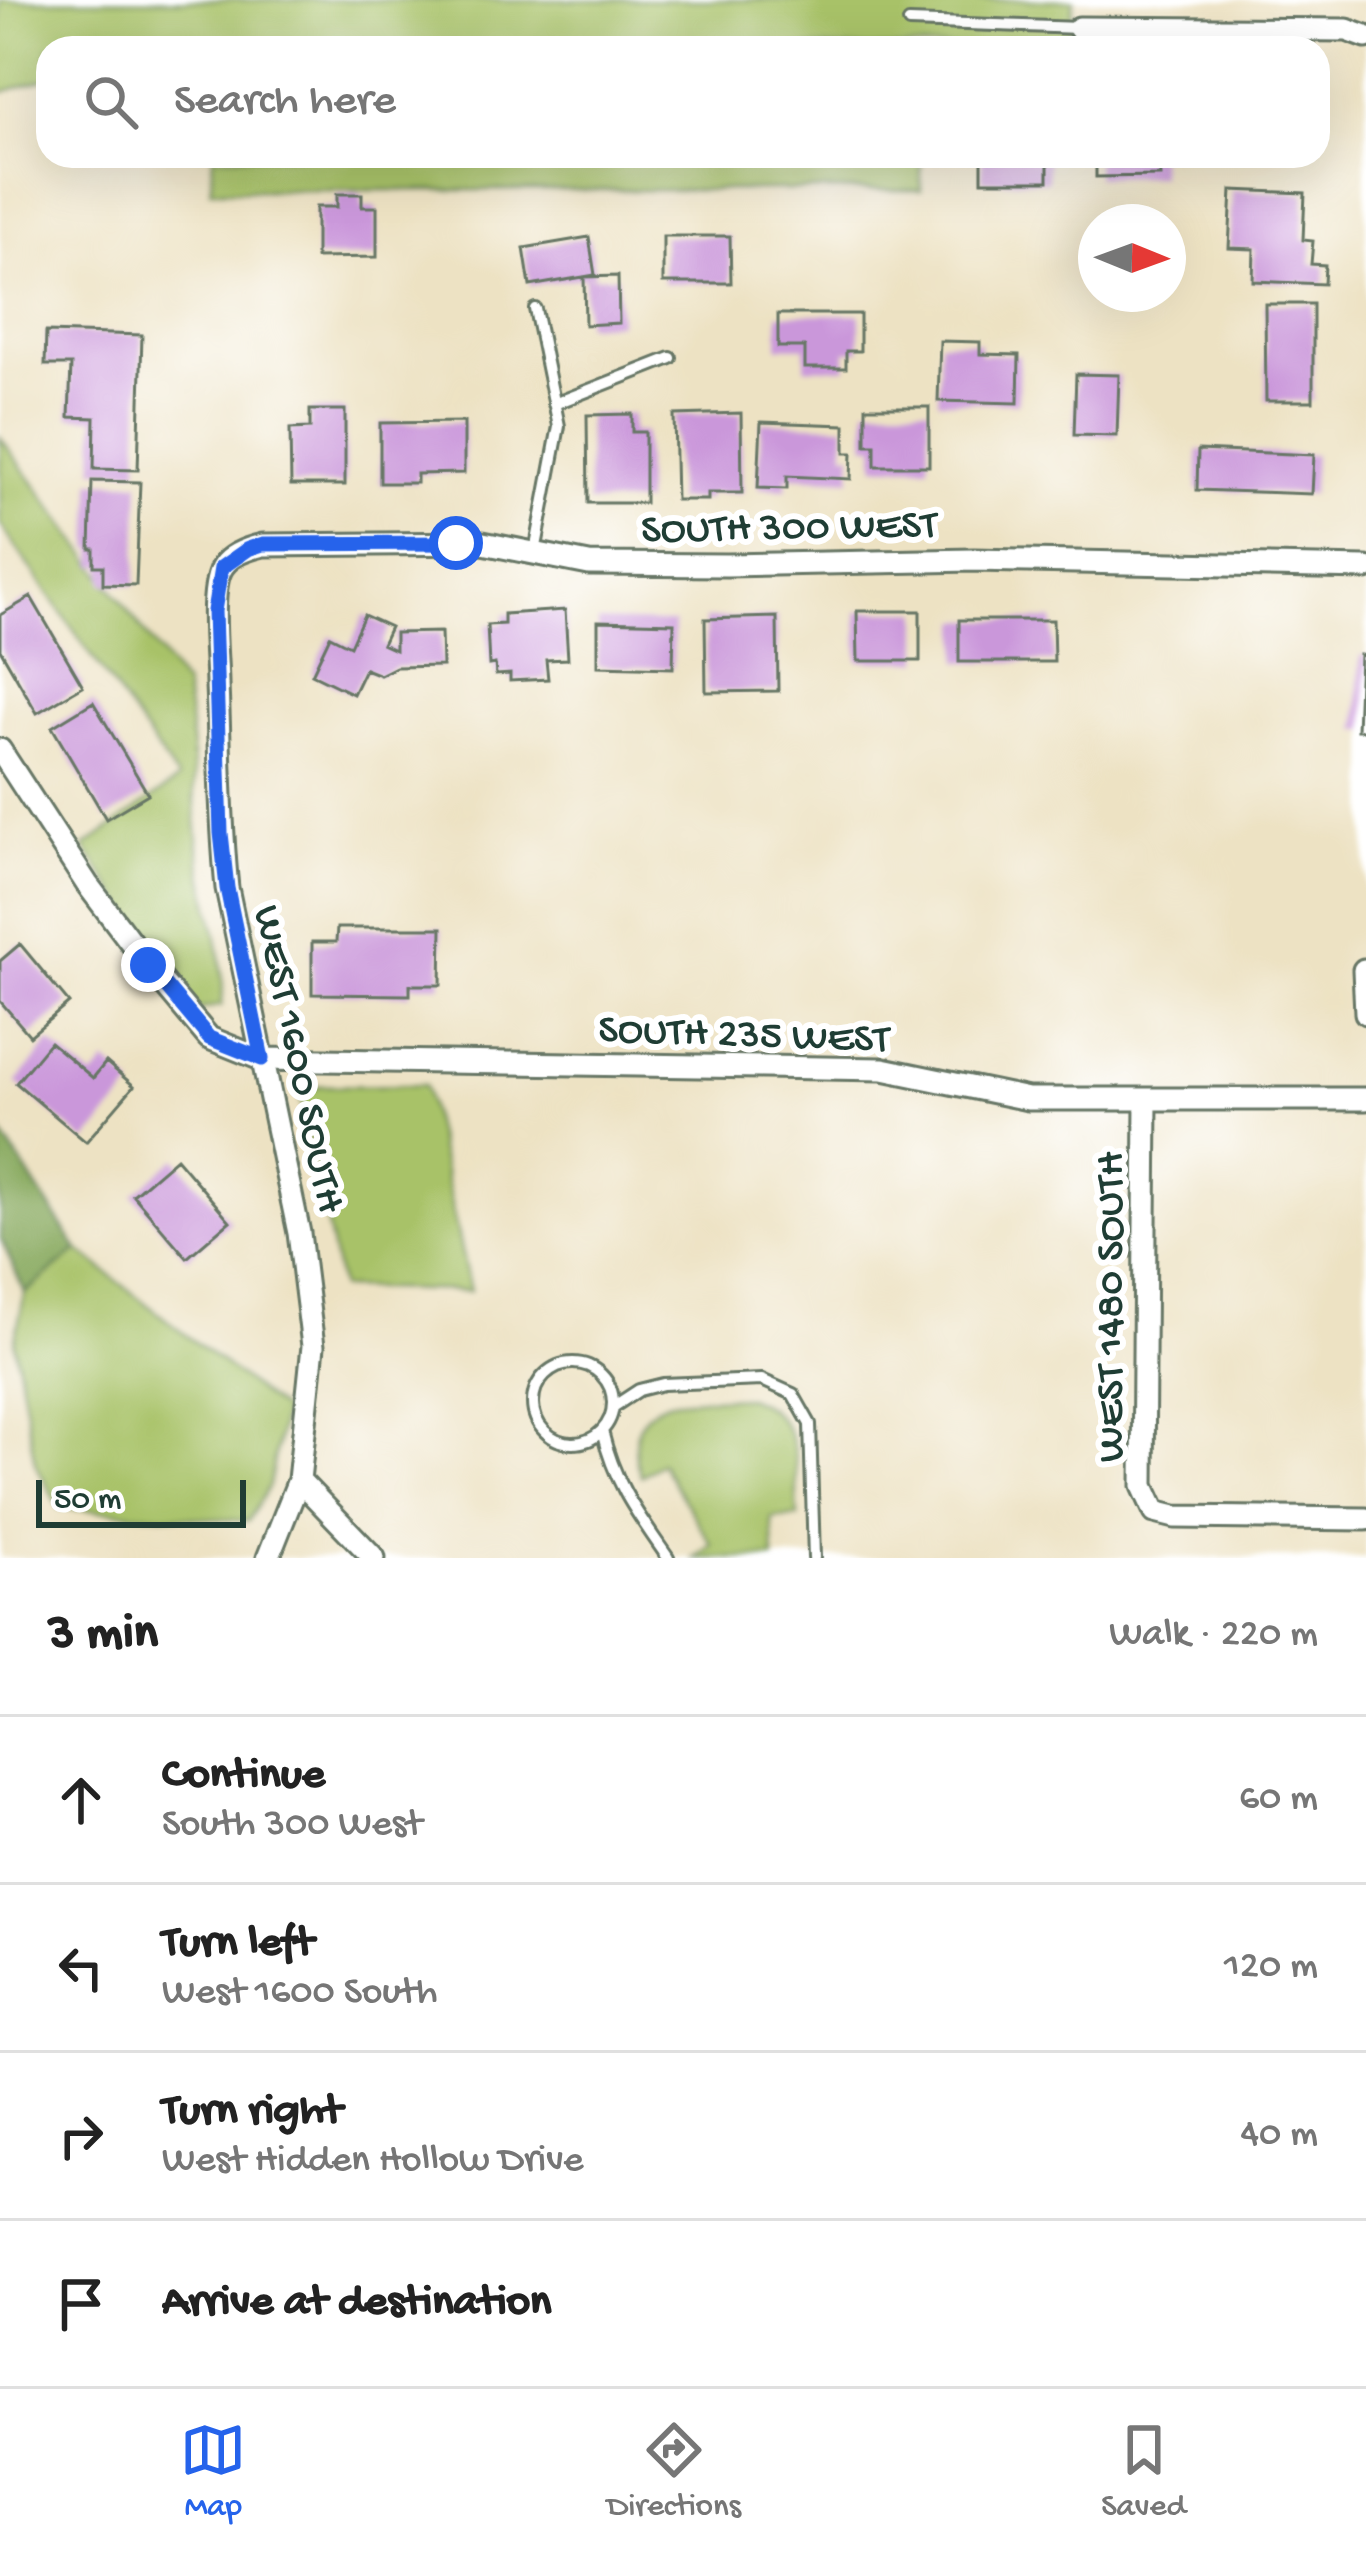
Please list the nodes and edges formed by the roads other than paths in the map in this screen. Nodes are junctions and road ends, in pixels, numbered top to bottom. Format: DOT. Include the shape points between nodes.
graph roads {
  1 [pos="909,22"];
  2 [pos="1079,28"];
  3 [pos="1357,33"];
  4 [pos="535,309"];
  5 [pos="670,358"];
  6 [pos="554,404"];
  7 [pos="535,552"];
  8 [pos="221,568"];
  9 [pos="1366,568"];
  10 [pos="0,750"];
  11 [pos="1364,970"];
  12 [pos="1366,1012"];
  13 [pos="262,1059"];
  14 [pos="1366,1099"];
  15 [pos="1145,1100"];
  16 [pos="613,1407"];
  17 [pos="602,1431"];
  18 [pos="299,1480"];
  19 [pos="1366,1519"];
  20 [pos="268,1558"];
  21 [pos="374,1558"];
  22 [pos="668,1558"];
  23 [pos="814,1558"];
  1 -- 2 [label="lane"];
  2 -- 3 [label="street"];
  4 -- 6 [label="lane"];
  5 -- 6 [label="lane"];
  6 -- 7 [label="lane" via="559,426"];
  7 -- 8 [label="street, SOUTH 300 WEST" via="483,543 263,544"];
  7 -- 9 [label="street, SOUTH 300 WEST" via="589,564"];
  8 -- 13 [label="street, WEST 1600 SOUTH" via="214,611 221,833"];
  10 -- 13 [label="street" via="87,884 209,1038"];
  11 -- 12 [label="street"];
  13 -- 15 [label="street, SOUTH 235 WEST" via="883,1069 1028,1100"];
  13 -- 18 [label="street, WEST 1600 SOUTH" via="312,1327"];
  14 -- 15 [label="street, SOUTH 235 WEST"];
  15 -- 19 [label="street, WEST 1480 SOUTH" via="1144,1486 1155,1512"];
  16 -- 17 [label="lane"];
  16 -- 17 [label="lane" via="608,1382 587,1365 560,1364 539,1380 536,1419 553,1439 579,1444"];
  16 -- 23 [label="lane" via="663,1384 762,1380 793,1394 810,1424"];
  17 -- 22 [label="lane" via="624,1494"];
  18 -- 20 [label="street, WEST 1600 SOUTH"];
  18 -- 21 [label="street"];
}
